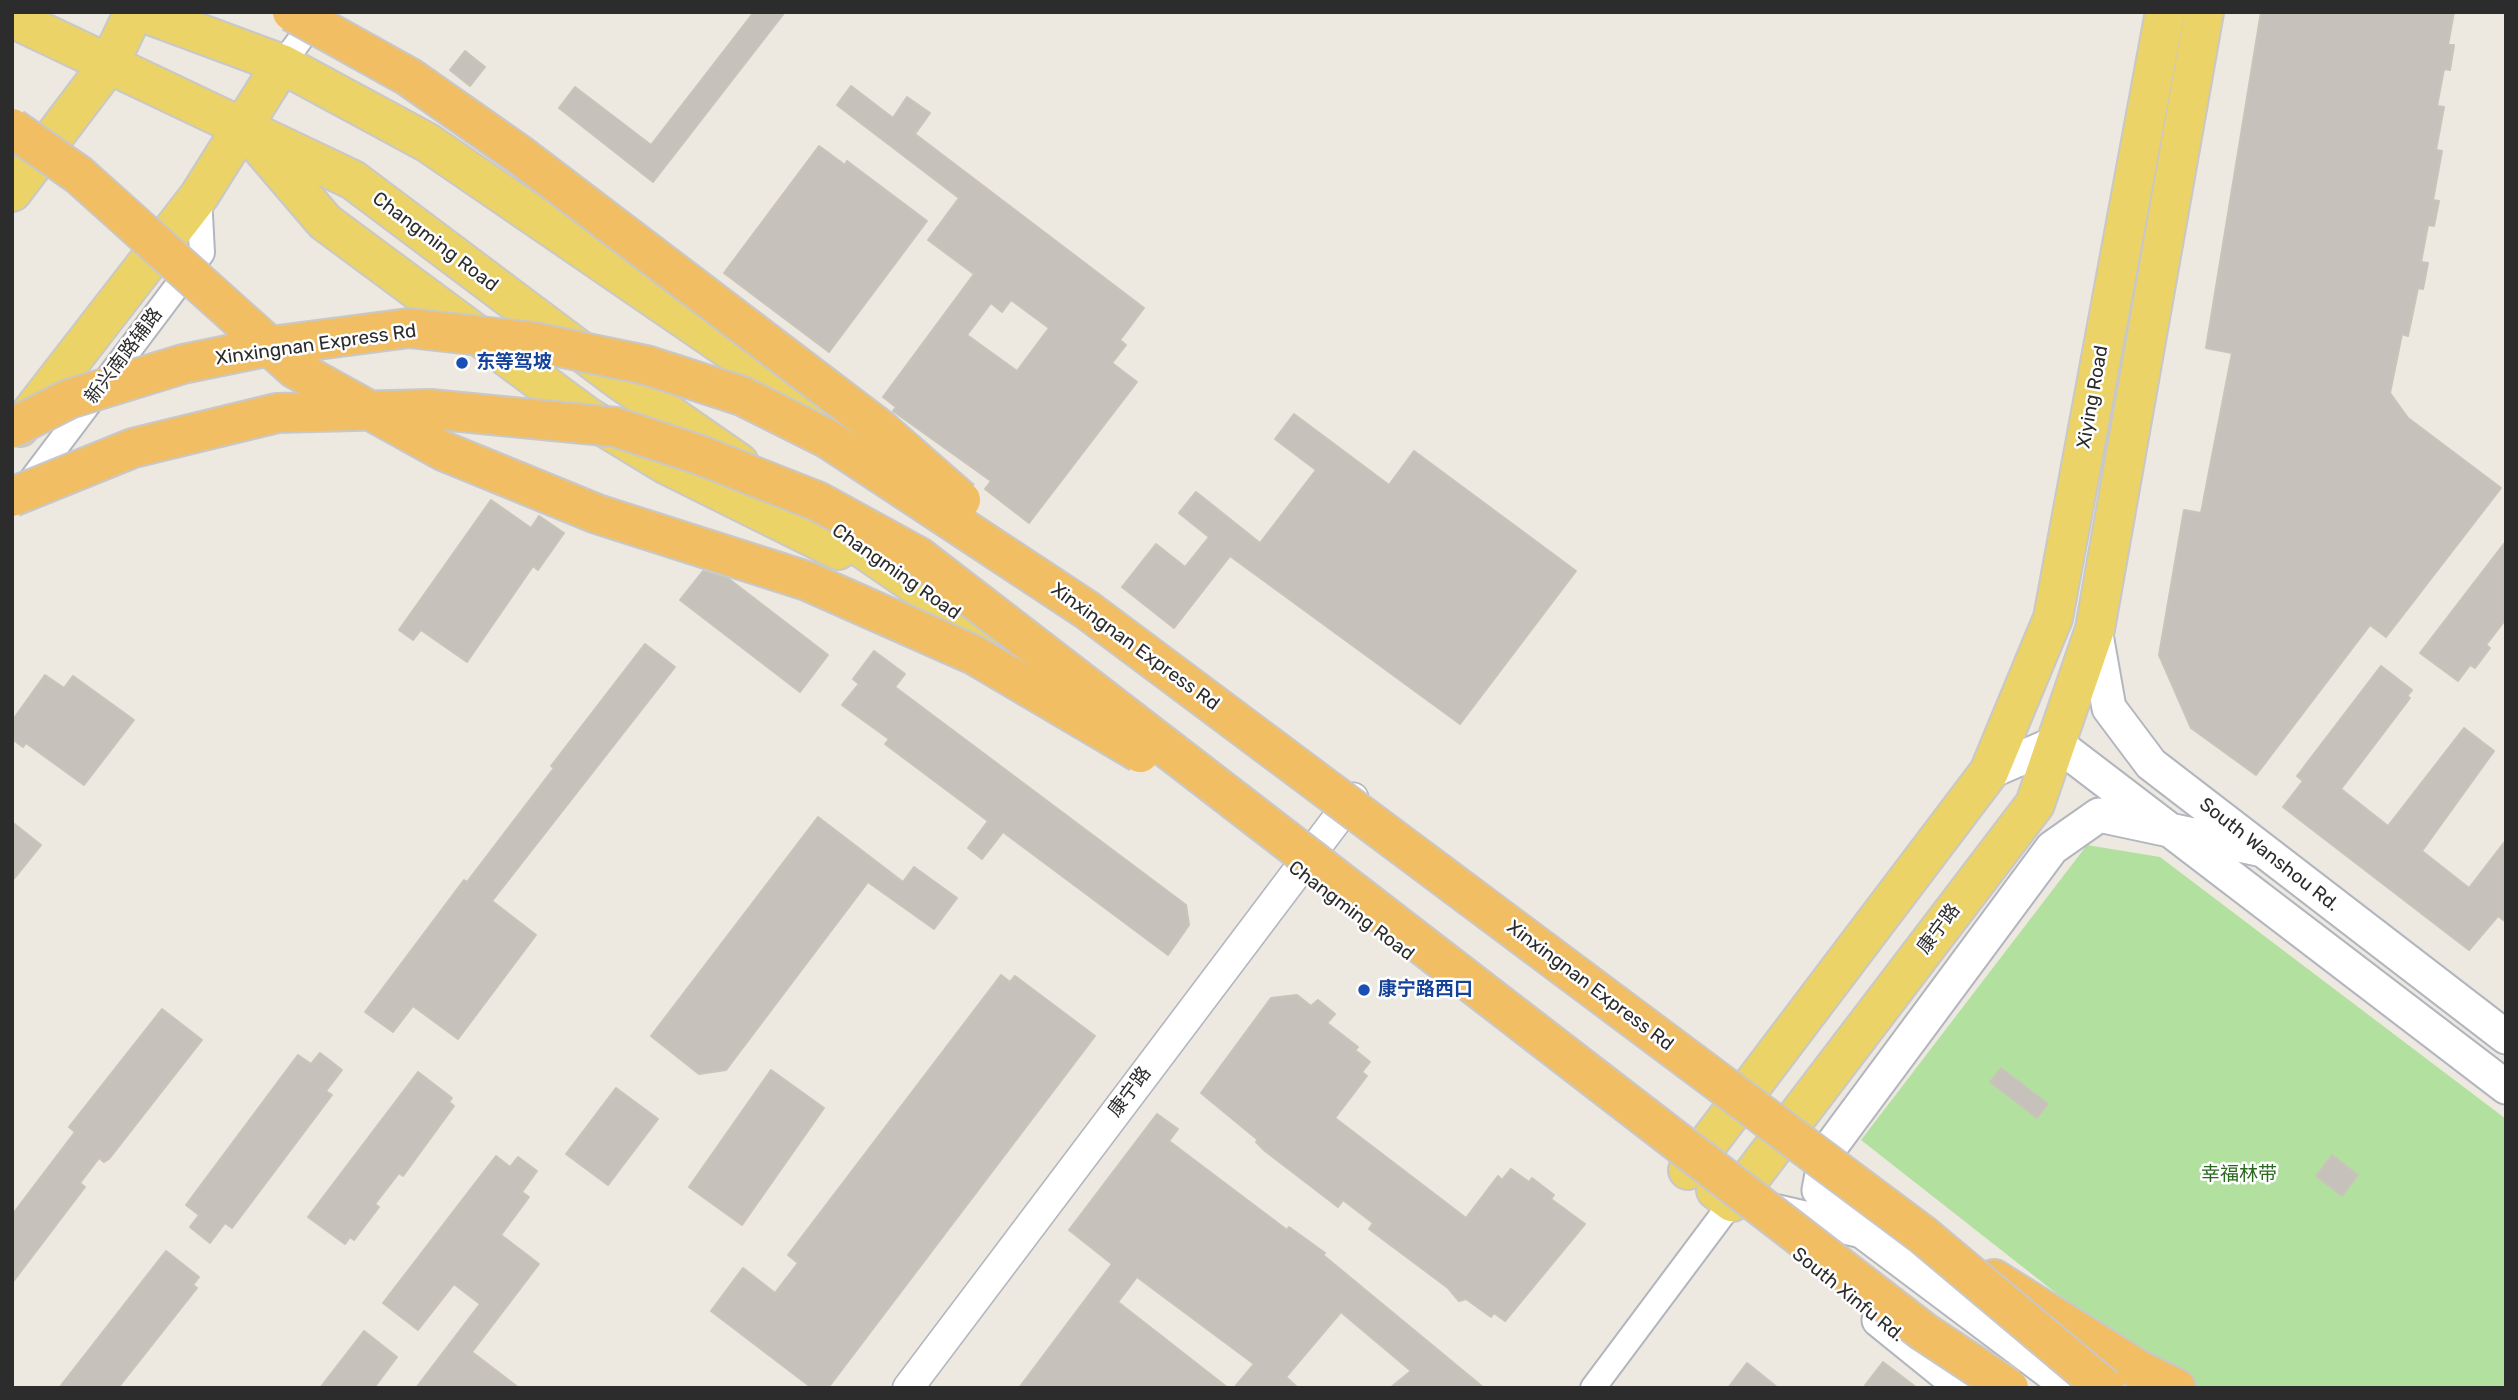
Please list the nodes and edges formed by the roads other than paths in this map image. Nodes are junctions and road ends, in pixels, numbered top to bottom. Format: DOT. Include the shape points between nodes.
graph roads {
  1 [pos="134,12"];
  2 [pos="142,12"];
  3 [pos="292,12"];
  4 [pos="321,12"];
  5 [pos="2165,12"];
  6 [pos="2204,12"];
  7 [pos="12,18"];
  8 [pos="109,64"];
  9 [pos="282,64"];
  10 [pos="243,126"];
  11 [pos="12,128"];
  12 [pos="12,192"];
  13 [pos="199,196"];
  14 [pos="12,428"];
  15 [pos="12,437"];
  16 [pos="12,497"];
  17 [pos="12,505"];
  18 [pos="937,599"];
  19 [pos="1087,610"];
  20 [pos="2095,629"];
  21 [pos="2056,743"];
  22 [pos="1989,772"];
  23 [pos="1353,797"];
  24 [pos="1254,818"];
  25 [pos="2173,832"];
  26 [pos="2263,850"];
  27 [pos="1297,870"];
  28 [pos="2506,1037"];
  29 [pos="2506,1087"];
  30 [pos="1747,1088"];
  31 [pos="1791,1122"];
  32 [pos="1688,1170"];
  33 [pos="1732,1202"];
  34 [pos="1862,1231"];
  35 [pos="1923,1235"];
  36 [pos="1924,1332"];
  37 [pos="908,1388"];
  38 [pos="1593,1388"];
  39 [pos="1963,1388"];
  40 [pos="1995,1388"];
  41 [pos="2008,1388"];
  42 [pos="2071,1388"];
  43 [pos="2105,1388"];
  44 [pos="2176,1388"];
  1 -- 8 [label="main road"];
  2 -- 9 [label="main road"];
  3 -- 19 [label="highway, bridge" via="409,77 520,155 880,429"];
  4 -- 9 [label="street"];
  5 -- 22 [label="main road, Xiying Road" via="2053,618"];
  6 -- 20 [label="main road"];
  7 -- 8 [label="main road, Changming Road"];
  8 -- 10 [label="main road, Changming Road"];
  8 -- 12 [label="main road"];
  9 -- 10 [label="main road"];
  9 -- 23 [label="main road" via="428,143 612,268 1002,536"];
  10 -- 13 [label="main road"];
  10 -- 18 [label="main road, Changming Road" via="353,180 618,379"];
  10 -- 18 [label="main road" via="325,222 624,441"];
  11 -- 24 [label="highway, bridge" via="79,175 295,369 443,451 597,514 807,581 974,654"];
  13 -- 15 [label="main road"];
  13 -- 17 [label="street, 新兴南路辅路" via="202,253"];
  14 -- 19 [label="highway, Xinxingnan Express Rd, bridge" via="69,399 183,364 271,346 409,328 534,342 646,365 742,396 828,439"];
  16 -- 24 [label="highway, bridge" via="133,448 277,413 430,409 615,427 817,502 919,556"];
  18 -- 27 [label="main road, Changming Road"];
  19 -- 35 [label="highway, Xinxingnan Express Rd, bridge"];
  20 -- 21 [label="main road, 康宁路"];
  20 -- 26 [label="main road, South Wanshou Rd." via="2109,708 2151,764"];
  21 -- 22 [label="main road"];
  21 -- 25 [label="main road"];
  21 -- 31 [label="main road, 康宁路" via="2035,804"];
  22 -- 30 [label="main road, Xiying Road"];
  23 -- 27 [label="street, 康宁路"];
  23 -- 30 [label="main road"];
  24 -- 36 [label="highway, bridge"];
  25 -- 26 [label="main road"];
  25 -- 29 [label="main road"];
  25 -- 34 [label="main road" via="2099,815 2052,848 1826,1153 1819,1190"];
  26 -- 28 [label="main road, South Wanshou Rd."];
  27 -- 32 [label="main road, Changming Road"];
  27 -- 37 [label="street, 康宁路"];
  30 -- 31 [label="main road"];
  30 -- 32 [label="main road, Xiying Road"];
  31 -- 33 [label="main road, 康宁路"];
  32 -- 33 [label="main road, Changming Road"];
  33 -- 34 [label="main road"];
  33 -- 38 [label="street"];
  33 -- 39 [label="main road, South Xinfu Rd."];
  34 -- 42 [label="main road"];
  35 -- 43 [label="highway, Xinxingnan Express Rd, bridge"];
  35 -- 44 [label="highway, bridge" via="2141,1371"];
  36 -- 40 [label="main road, bridge"];
  36 -- 41 [label="highway, bridge"];
}
